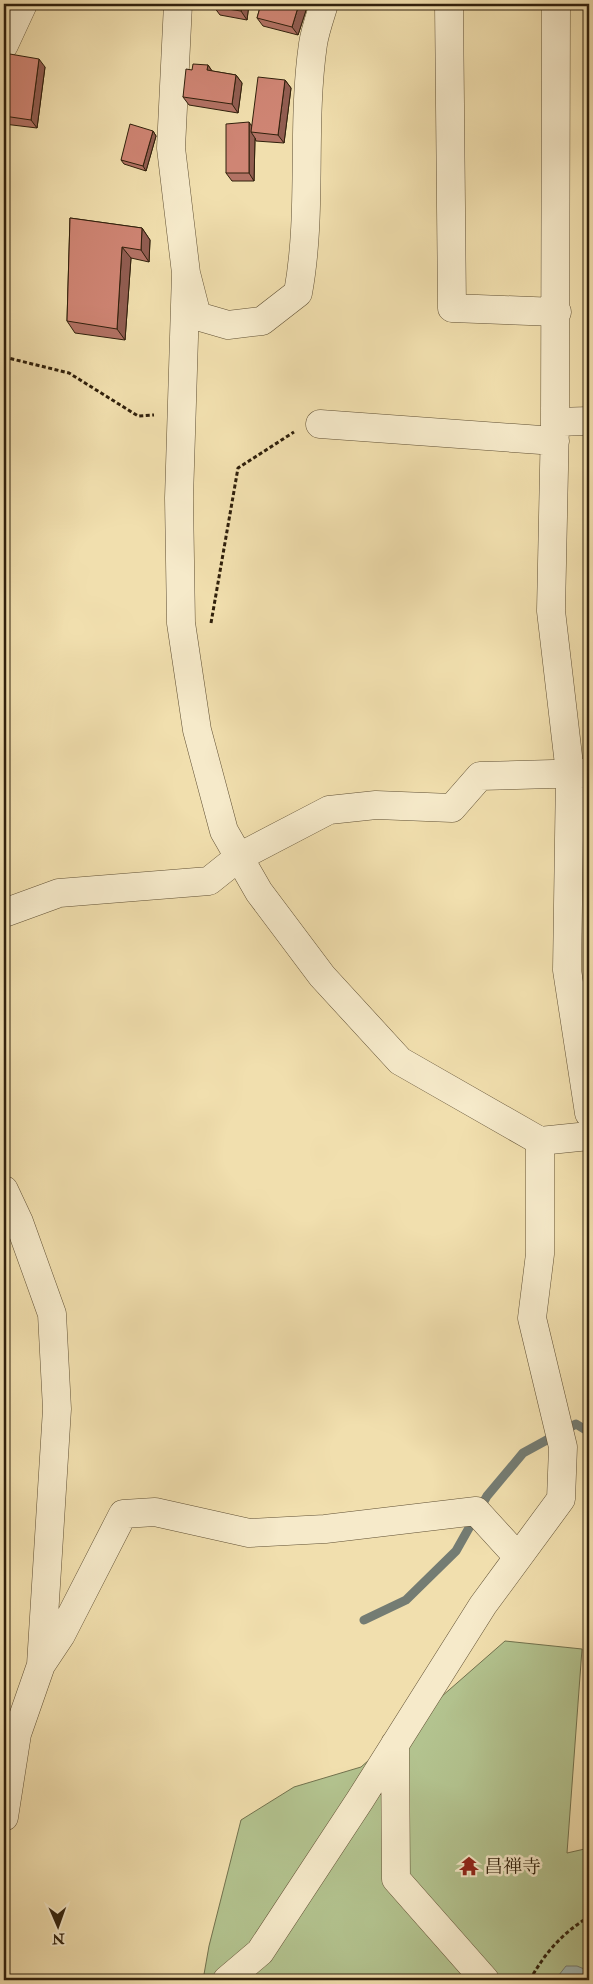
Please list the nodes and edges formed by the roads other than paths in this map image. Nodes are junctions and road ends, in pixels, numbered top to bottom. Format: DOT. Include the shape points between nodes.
graph roads {
  1 [pos="23,4"];
  2 [pos="178,4"];
  3 [pos="324,4"];
  4 [pos="449,4"];
  5 [pos="556,4"];
  6 [pos="4,45"];
  7 [pos="186,274"];
  8 [pos="557,312"];
  9 [pos="589,421"];
  10 [pos="320,424"];
  11 [pos="555,431"];
  12 [pos="580,773"];
  13 [pos="239,857"];
  14 [pos="4,912"];
  15 [pos="589,1113"];
  16 [pos="589,1136"];
  17 [pos="540,1141"];
  18 [pos="4,1190"];
  19 [pos="518,1557"];
  20 [pos="40,1665"];
  21 [pos="10,1735"];
  22 [pos="395,1744"];
  23 [pos="4,1818"];
  24 [pos="227,1980"];
  25 [pos="485,1980"];
  1 -- 6 [label="street"];
  2 -- 7 [label="street" via="171,148"];
  3 -- 7 [label="street" via="313,42 307,103 305,256 298,293 262,321 228,324 197,316"];
  4 -- 8 [label="street" via="452,308"];
  5 -- 8 [label="street"];
  7 -- 13 [label="street" via="179,498 181,623 196,730 224,832"];
  8 -- 11 [label="street"];
  9 -- 11 [label="street"];
  10 -- 11 [label="street"];
  11 -- 12 [label="street" via="551,611"];
  12 -- 13 [label="street" via="480,776 452,808 376,805 329,810"];
  12 -- 15 [label="street" via="567,970"];
  13 -- 14 [label="street" via="209,881 59,893"];
  13 -- 17 [label="street" via="259,892 322,976 400,1061"];
  16 -- 17 [label="street"];
  17 -- 19 [label="street" via="540,1254 532,1318 563,1446 561,1499"];
  18 -- 20 [label="street" via="52,1314 57,1409"];
  19 -- 20 [label="street" via="476,1511 325,1529 249,1533 155,1512 123,1514 61,1635"];
  19 -- 22 [label="street" via="483,1605"];
  20 -- 21 [label="street"];
  21 -- 23 [label="street"];
  22 -- 24 [label="street" via="260,1952"];
  22 -- 25 [label="street" via="396,1879"];
}
